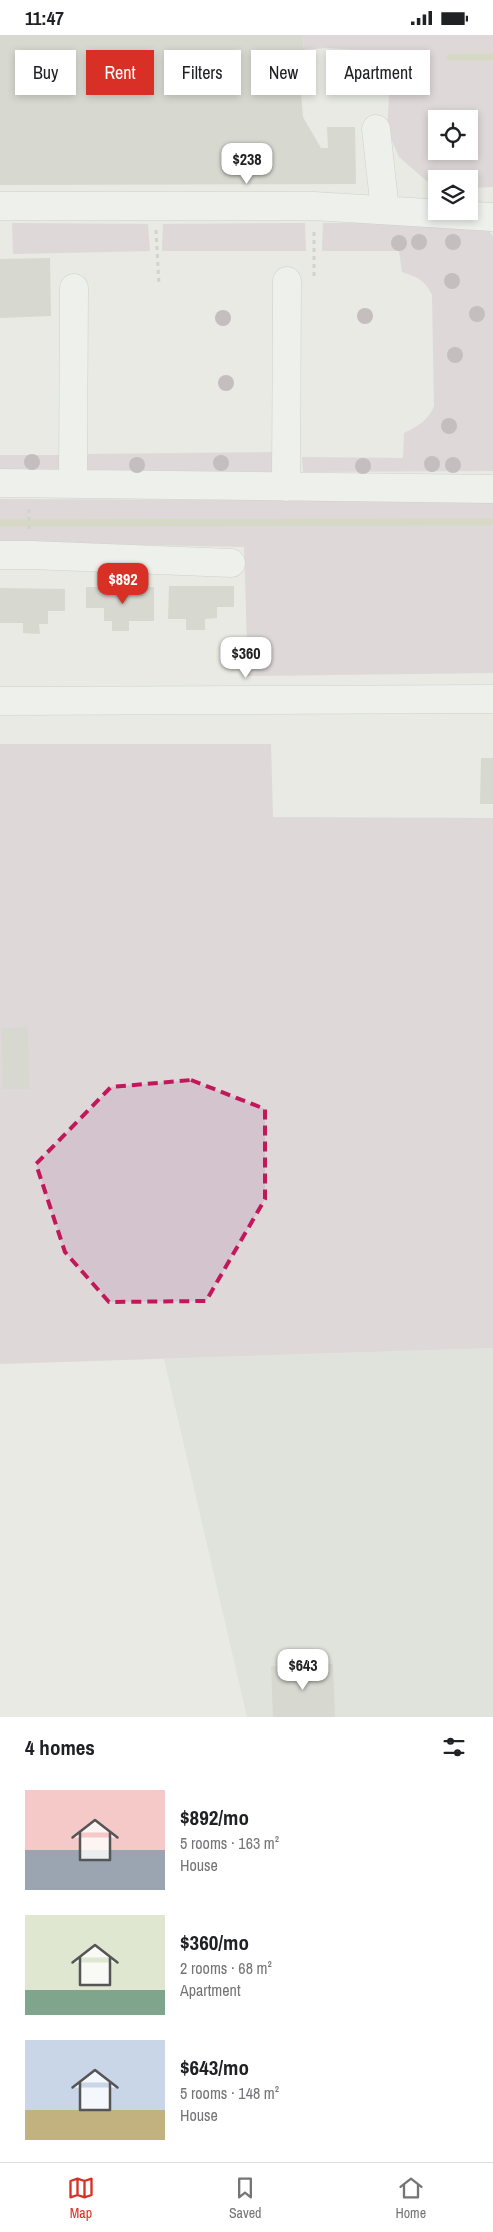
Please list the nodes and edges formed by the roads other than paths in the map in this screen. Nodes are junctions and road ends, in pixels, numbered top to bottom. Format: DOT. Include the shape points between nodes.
graph roads {
  1 [pos="376,129"];
  2 [pos="0,206"];
  3 [pos="385,210"];
  4 [pos="493,217"];
  5 [pos="287,281"];
  6 [pos="74,287"];
  7 [pos="0,483"];
  8 [pos="73,484"];
  9 [pos="286,487"];
  10 [pos="493,489"];
  11 [pos="0,555"];
  12 [pos="231,563"];
  13 [pos="493,699"];
  14 [pos="0,701"];
  1 -- 3 [label="street"];
  2 -- 3 [label="street" via="314,206"];
  3 -- 4 [label="street"];
  5 -- 9 [label="street"];
  6 -- 8 [label="street"];
  7 -- 8 [label="street"];
  8 -- 9 [label="street"];
  9 -- 10 [label="street"];
  11 -- 12 [label="street"];
  13 -- 14 [label="street"];
}
